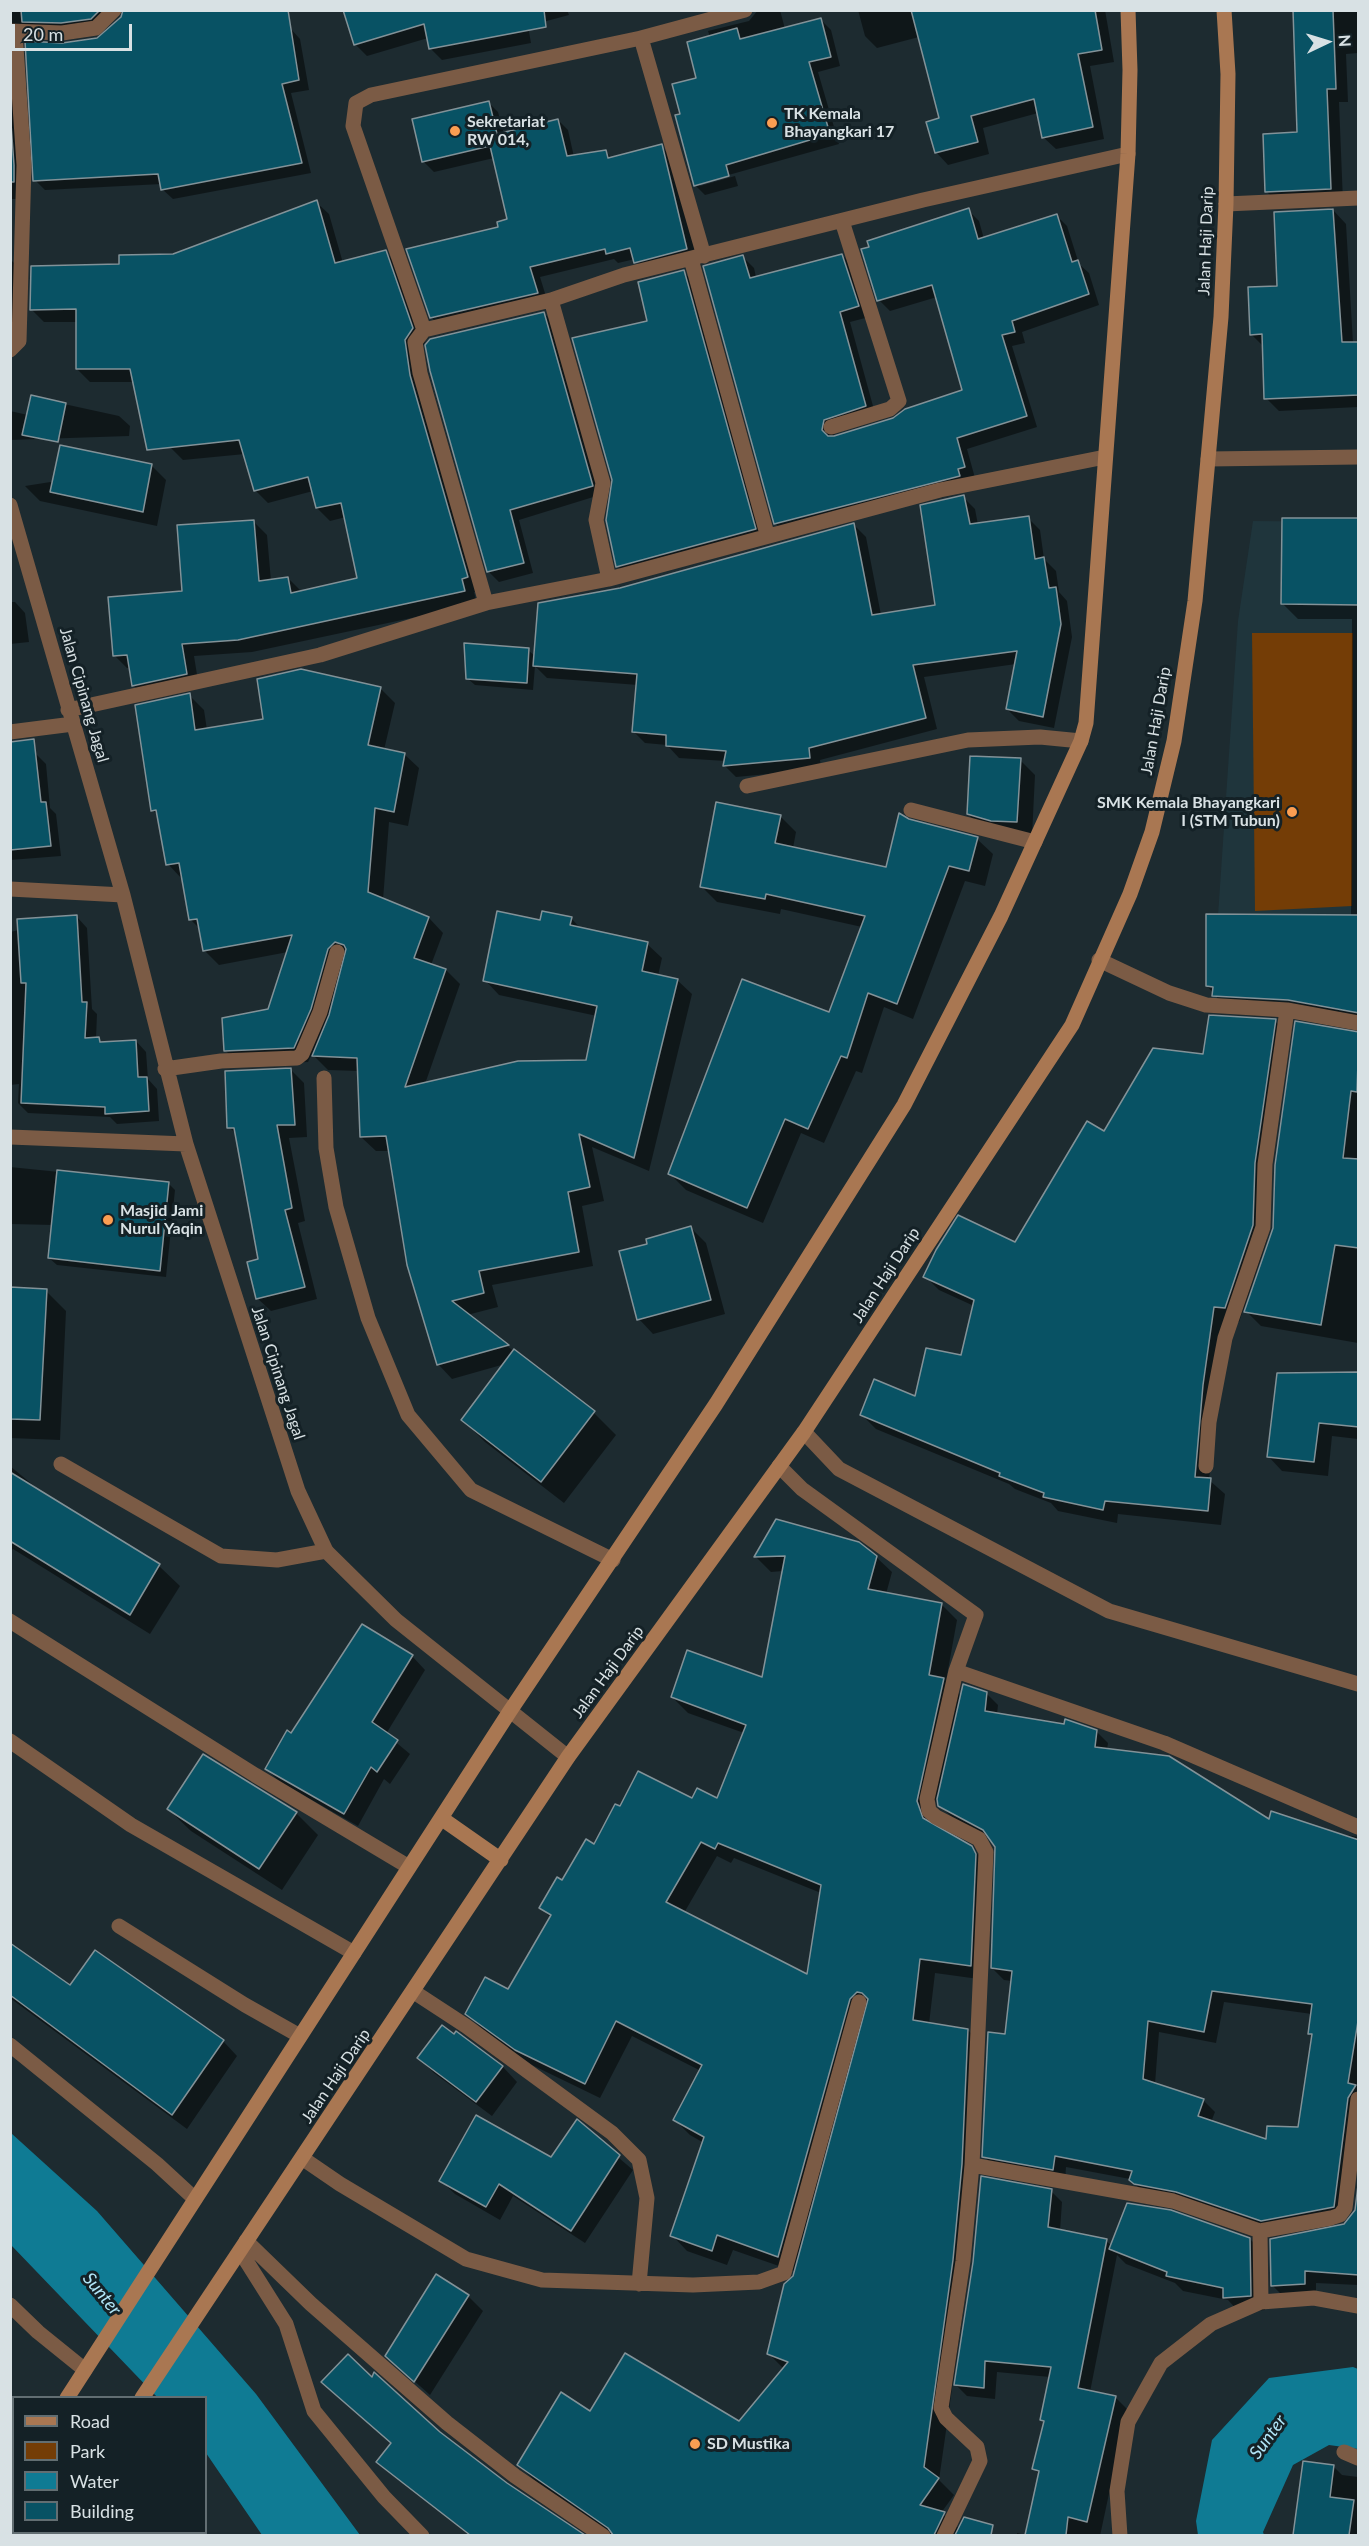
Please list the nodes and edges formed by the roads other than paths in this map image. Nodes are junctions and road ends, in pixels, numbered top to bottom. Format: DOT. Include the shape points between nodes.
graph roads {
  1 [pos="114,10"];
  2 [pos="745,10"];
  3 [pos="1128,10"];
  4 [pos="1224,10"];
  5 [pos="13,32"];
  6 [pos="642,38"];
  7 [pos="1128,154"];
  8 [pos="1359,198"];
  9 [pos="1226,204"];
  10 [pos="842,220"];
  11 [pos="697,258"];
  12 [pos="552,300"];
  13 [pos="424,330"];
  14 [pos="10,350"];
  15 [pos="831,427"];
  16 [pos="1105,457"];
  17 [pos="1359,457"];
  18 [pos="1208,459"];
  19 [pos="10,505"];
  20 [pos="767,534"];
  21 [pos="609,579"];
  22 [pos="486,603"];
  23 [pos="70,717"];
  24 [pos="10,732"];
  25 [pos="1081,741"];
  26 [pos="747,786"];
  27 [pos="911,810"];
  28 [pos="1035,842"];
  29 [pos="10,889"];
  30 [pos="123,895"];
  31 [pos="338,952"];
  32 [pos="1099,960"];
  33 [pos="1287,1010"];
  34 [pos="1359,1023"];
  35 [pos="165,1069"];
  36 [pos="324,1078"];
  37 [pos="10,1137"];
  38 [pos="186,1144"];
  39 [pos="804,1432"];
  40 [pos="62,1464"];
  41 [pos="779,1466"];
  42 [pos="1206,1466"];
  43 [pos="326,1551"];
  44 [pos="614,1560"];
  45 [pos="10,1621"];
  46 [pos="956,1671"];
  47 [pos="1359,1684"];
  48 [pos="510,1711"];
  49 [pos="10,1741"];
  50 [pos="568,1758"];
  51 [pos="441,1818"];
  52 [pos="1359,1827"];
  53 [pos="501,1860"];
  54 [pos="410,1867"];
  55 [pos="118,1926"];
  56 [pos="354,1953"];
  57 [pos="414,1992"];
  58 [pos="859,2002"];
  59 [pos="300,2036"];
  60 [pos="10,2045"];
  61 [pos="1359,2098"];
  62 [pos="302,2158"];
  63 [pos="972,2165"];
  64 [pos="195,2199"];
  65 [pos="1260,2231"];
  66 [pos="243,2246"];
  67 [pos="639,2283"];
  68 [pos="1262,2302"];
  69 [pos="10,2305"];
  70 [pos="1359,2306"];
  71 [pos="85,2370"];
  72 [pos="143,2395"];
  73 [pos="68,2396"];
  74 [pos="422,2535"];
  75 [pos="603,2535"];
  76 [pos="944,2535"];
  77 [pos="1120,2535"];
  1 -- 5 [label="street" via="96,28 62,33"];
  2 -- 6 [label="street"];
  3 -- 7 [label="main road"];
  4 -- 9 [label="main road, Jalan Haji Darip" via="1228,74"];
  5 -- 14 [label="street" via="24,165 19,341"];
  6 -- 11 [label="street"];
  6 -- 13 [label="street" via="370,96 356,103 353,126"];
  7 -- 10 [label="street"];
  7 -- 16 [label="main road"];
  8 -- 9 [label="street"];
  9 -- 18 [label="main road, Jalan Haji Darip"];
  10 -- 11 [label="street"];
  10 -- 15 [label="street" via="899,401 890,409"];
  11 -- 12 [label="street" via="624,275"];
  11 -- 20 [label="street"];
  12 -- 13 [label="street"];
  12 -- 21 [label="street" via="603,483 596,520"];
  13 -- 22 [label="street" via="415,342 420,373"];
  16 -- 20 [label="street" via="940,490"];
  16 -- 25 [label="main road" via="1086,723"];
  17 -- 18 [label="street"];
  18 -- 32 [label="main road, Jalan Haji Darip" via="1195,601 1174,741 1152,832 1130,894"];
  19 -- 23 [label="street, Jalan Cipinang Jagal"];
  20 -- 21 [label="street"];
  21 -- 22 [label="street"];
  22 -- 23 [label="street" via="320,655"];
  23 -- 24 [label="street"];
  23 -- 30 [label="street, Jalan Cipinang Jagal"];
  25 -- 26 [label="street" via="1040,737 968,740"];
  25 -- 28 [label="main road"];
  27 -- 28 [label="street"];
  28 -- 44 [label="main road" via="904,1105"];
  29 -- 30 [label="street"];
  30 -- 35 [label="street, Jalan Cipinang Jagal"];
  31 -- 35 [label="street" via="320,1012 297,1058 221,1061"];
  32 -- 33 [label="street" via="1186,1000 1206,1005"];
  32 -- 39 [label="main road, Jalan Haji Darip" via="1072,1025"];
  33 -- 34 [label="street"];
  33 -- 42 [label="street" via="1265,1164 1263,1227 1225,1338 1209,1422"];
  35 -- 38 [label="street, Jalan Cipinang Jagal"];
  36 -- 44 [label="street" via="326,1148 336,1207 368,1318 408,1414 471,1490"];
  37 -- 38 [label="street"];
  38 -- 43 [label="street, Jalan Cipinang Jagal" via="297,1491"];
  39 -- 41 [label="main road, Jalan Haji Darip"];
  39 -- 47 [label="street" via="839,1469 1109,1611"];
  40 -- 43 [label="street" via="221,1556 277,1560"];
  41 -- 46 [label="street" via="802,1489 974,1613 976,1618"];
  41 -- 50 [label="main road, Jalan Haji Darip"];
  43 -- 48 [label="street, Jalan Cipinang Jagal" via="396,1620"];
  44 -- 48 [label="main road"];
  45 -- 54 [label="street"];
  46 -- 52 [label="street" via="1164,1743"];
  46 -- 63 [label="street" via="927,1799 929,1811 936,1818 979,1839 986,1852"];
  48 -- 50 [label="street, Jalan Cipinang Jagal"];
  48 -- 51 [label="main road"];
  49 -- 56 [label="street" via="131,1825"];
  50 -- 53 [label="main road, Jalan Haji Darip"];
  51 -- 53 [label="main road"];
  51 -- 54 [label="main road"];
  53 -- 57 [label="main road, Jalan Haji Darip"];
  54 -- 56 [label="main road"];
  55 -- 59 [label="street"];
  56 -- 59 [label="main road"];
  57 -- 62 [label="main road, Jalan Haji Darip"];
  57 -- 67 [label="street" via="612,2133 639,2160 647,2198"];
  58 -- 67 [label="street" via="784,2273 759,2282"];
  59 -- 64 [label="main road"];
  60 -- 64 [label="street"];
  61 -- 65 [label="street" via="1345,2208 1340,2215"];
  62 -- 66 [label="main road, Jalan Haji Darip"];
  62 -- 67 [label="street" via="466,2259 542,2280"];
  63 -- 65 [label="street" via="1173,2201"];
  63 -- 76 [label="street" via="963,2261 941,2408 976,2447 980,2461"];
  64 -- 71 [label="main road"];
  65 -- 68 [label="street"];
  66 -- 72 [label="main road, Jalan Haji Darip"];
  66 -- 74 [label="street" via="286,2324 314,2411 384,2497"];
  66 -- 75 [label="street" via="447,2423 515,2476"];
  68 -- 70 [label="street" via="1314,2298"];
  68 -- 77 [label="street" via="1211,2324 1161,2363 1128,2422 1117,2491"];
  69 -- 71 [label="street"];
  71 -- 73 [label="main road"];
}
